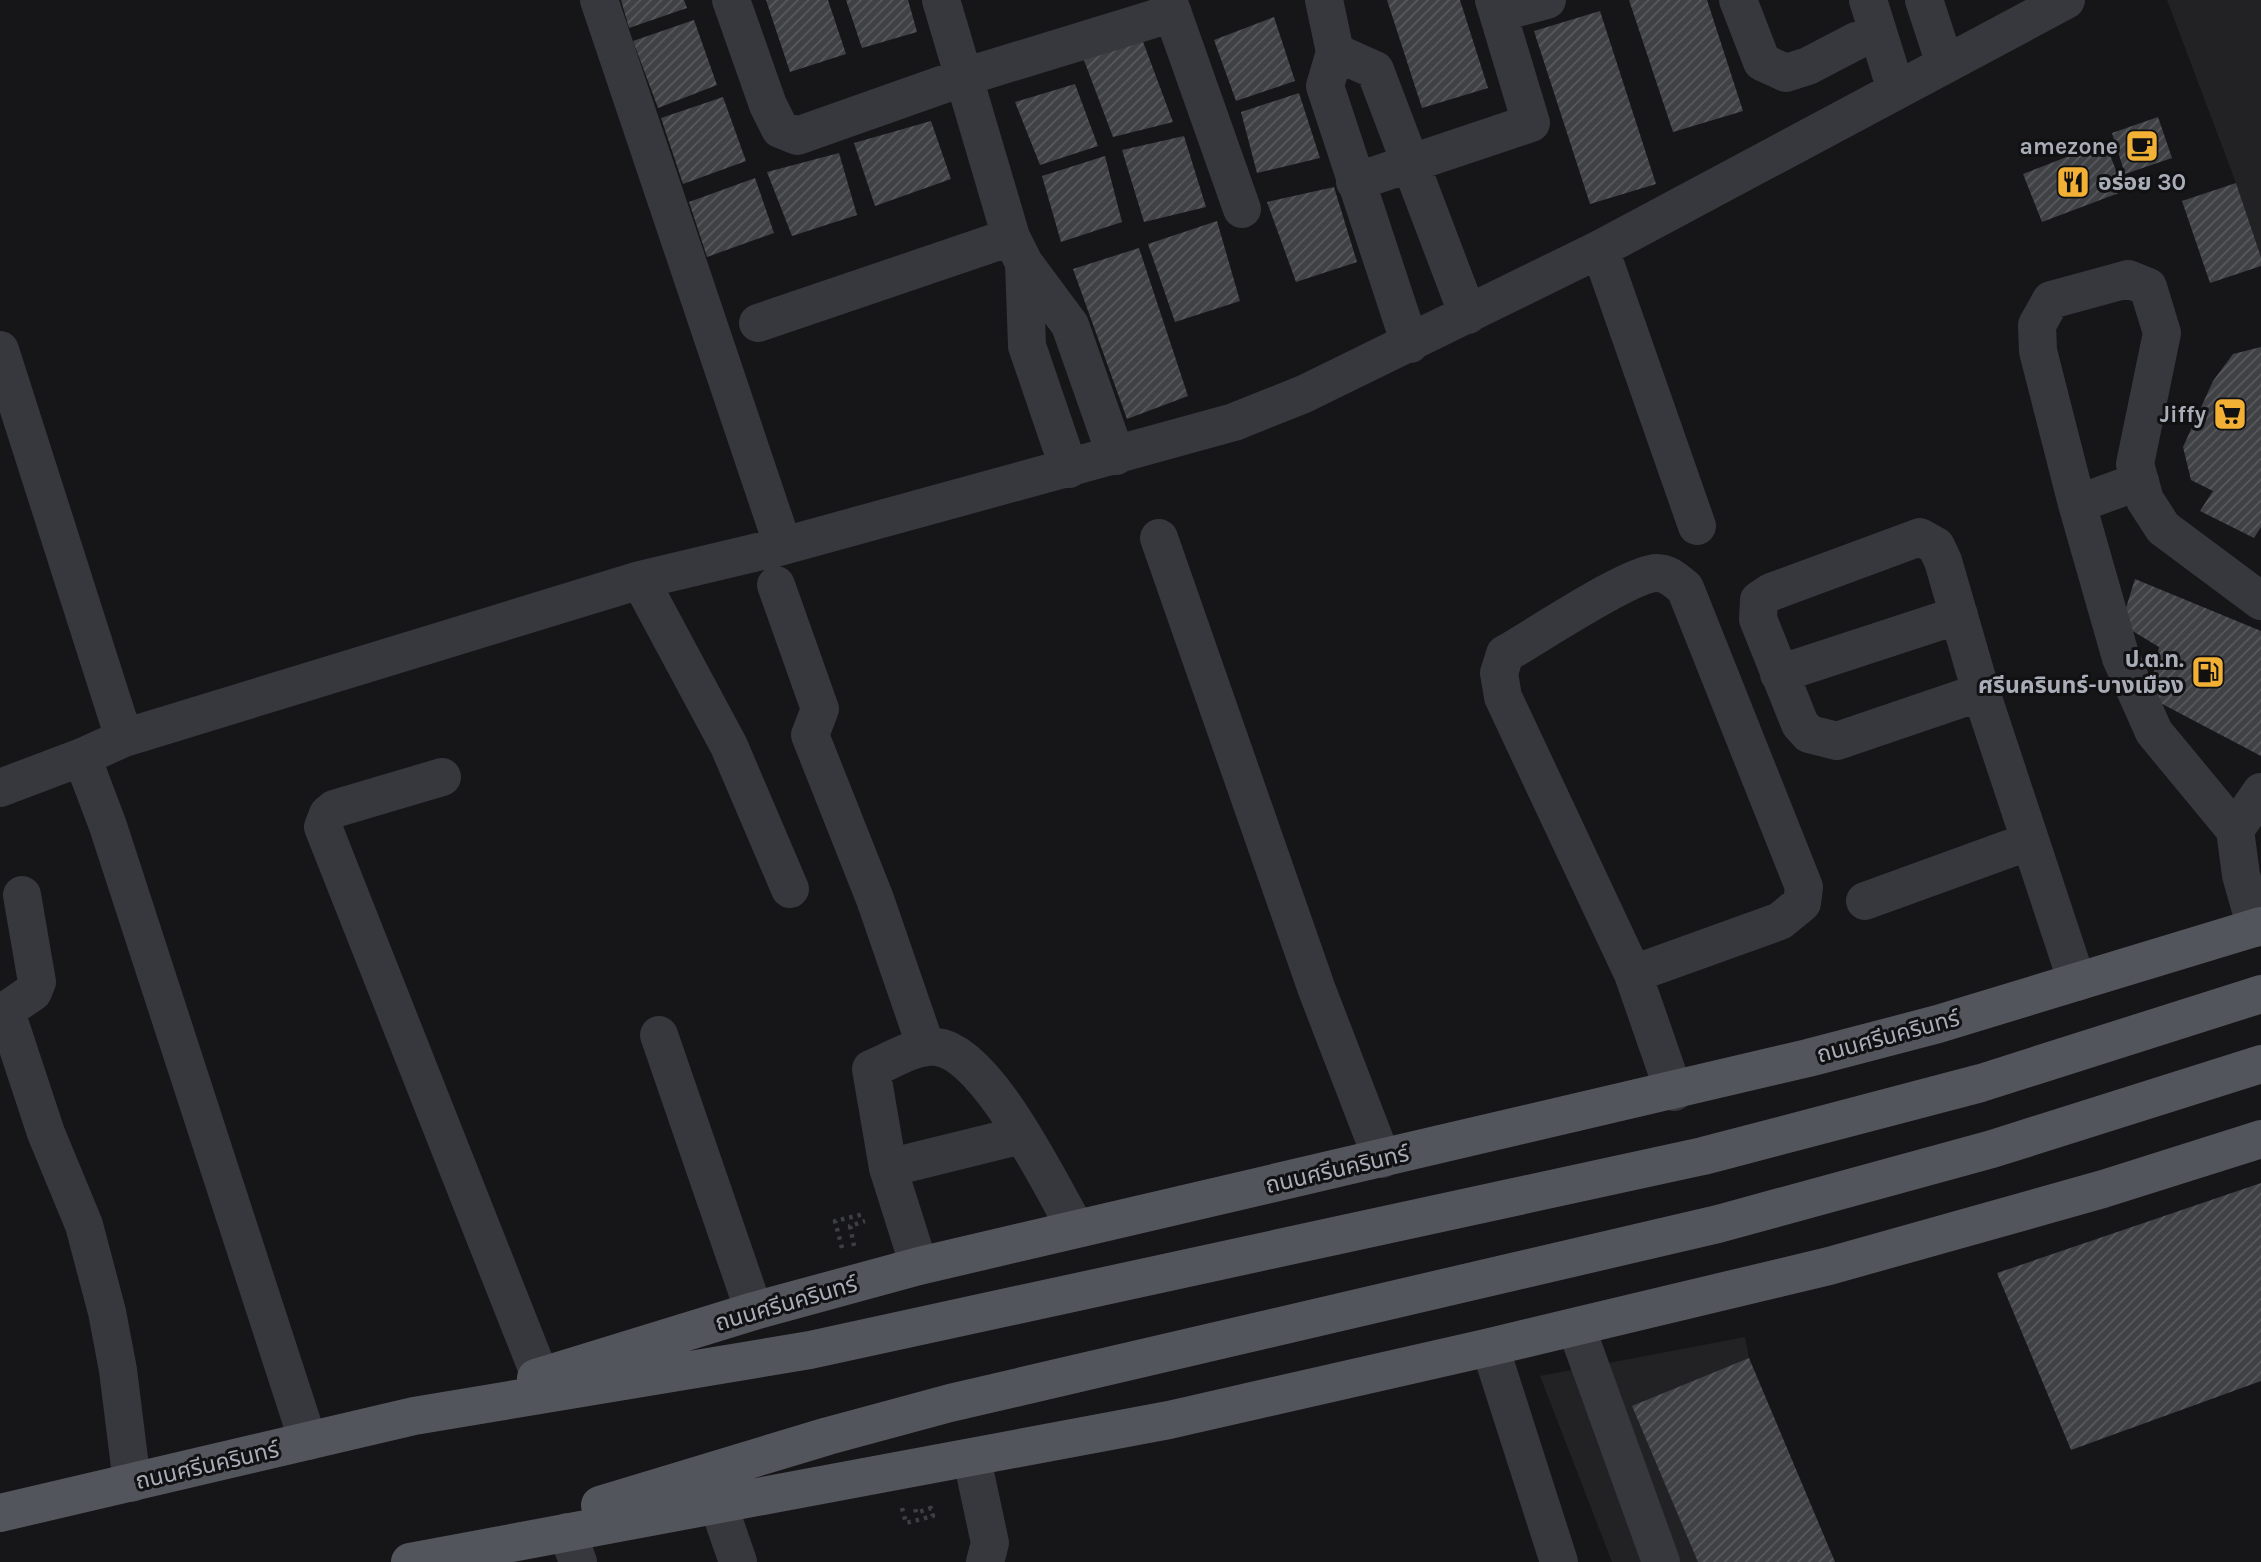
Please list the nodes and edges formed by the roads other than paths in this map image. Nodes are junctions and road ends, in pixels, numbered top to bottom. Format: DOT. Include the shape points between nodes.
graph roads {
  1 [pos="599,0"];
  2 [pos="731,0"];
  3 [pos="941,0"];
  4 [pos="1324,0"];
  5 [pos="1547,0"];
  6 [pos="1738,0"];
  7 [pos="1868,0"];
  8 [pos="1924,0"];
  9 [pos="2066,0"];
  10 [pos="1170,7"];
  11 [pos="1496,7"];
  12 [pos="1856,41"];
  13 [pos="1335,52"];
  14 [pos="1944,64"];
  15 [pos="964,77"];
  16 [pos="1896,90"];
  17 [pos="1408,162"];
  18 [pos="1355,182"];
  19 [pos="1242,209"];
  20 [pos="1600,249"];
  21 [pos="1018,250"];
  22 [pos="1468,316"];
  23 [pos="758,323"];
  24 [pos="1410,344"];
  25 [pos="0,350"];
  26 [pos="1116,456"];
  27 [pos="1069,469"];
  28 [pos="2140,481"];
  29 [pos="2077,504"];
  30 [pos="1697,526"];
  31 [pos="1159,538"];
  32 [pos="783,546"];
  33 [pos="640,580"];
  34 [pos="776,585"];
  35 [pos="2261,600"];
  36 [pos="1959,615"];
  37 [pos="1779,674"];
  38 [pos="1981,692"];
  39 [pos="124,738"];
  40 [pos="82,757"];
  41 [pos="442,777"];
  42 [pos="0,788"];
  43 [pos="2261,792"];
  44 [pos="2235,830"];
  45 [pos="2030,841"];
  46 [pos="790,889"];
  47 [pos="22,895"];
  48 [pos="1865,901"];
  49 [pos="2259,927"];
  50 [pos="1633,974"];
  51 [pos="2077,982"];
  52 [pos="2261,994"];
  53 [pos="659,1035"];
  54 [pos="926,1047"];
  55 [pos="2261,1064"];
  56 [pos="1674,1092"];
  57 [pos="1022,1135"];
  58 [pos="2261,1139"];
  59 [pos="1382,1159"];
  60 [pos="888,1168"];
  61 [pos="1075,1227"];
  62 [pos="919,1266"];
  63 [pos="754,1311"];
  64 [pos="1576,1327"];
  65 [pos="1490,1347"];
  66 [pos="540,1376"];
  67 [pos="414,1416"];
  68 [pos="308,1441"];
  69 [pos="972,1459"];
  70 [pos="132,1483"];
  71 [pos="718,1504"];
  72 [pos="0,1513"];
  73 [pos="573,1547"];
  74 [pos="488,1554"];
  75 [pos="994,1556"];
  76 [pos="427,1558"];
  77 [pos="738,1562"];
  78 [pos="1559,1562"];
  79 [pos="1661,1562"];
  1 -- 32 [label="street"];
  2 -- 15 [label="street" via="768,105 780,129 797,136"];
  3 -- 15 [label="street"];
  4 -- 13 [label="street"];
  5 -- 11 [label="street"];
  6 -- 12 [label="street" via="1762,62 1786,73"];
  7 -- 16 [label="street"];
  8 -- 14 [label="street"];
  9 -- 14 [label="street"];
  10 -- 15 [label="street"];
  10 -- 19 [label="street"];
  11 -- 17 [label="street" via="1531,123"];
  13 -- 17 [label="street" via="1375,70"];
  13 -- 18 [label="street" via="1325,86"];
  14 -- 16 [label="street"];
  15 -- 21 [label="street"];
  16 -- 20 [label="street"];
  17 -- 18 [label="street"];
  17 -- 22 [label="street"];
  18 -- 24 [label="street"];
  20 -- 22 [label="street"];
  20 -- 30 [label="street"];
  21 -- 23 [label="street"];
  21 -- 26 [label="street" via="1070,326"];
  21 -- 27 [label="street" via="1027,346"];
  22 -- 24 [label="street"];
  24 -- 26 [label="street" via="1234,422"];
  25 -- 39 [label="street"];
  26 -- 27 [label="street"];
  27 -- 32 [label="street"];
  28 -- 29 [label="street"];
  28 -- 29 [label="street" via="2135,464 2162,333 2148,287 2128,279 2051,300 2036,325 2038,351"];
  28 -- 35 [label="street" via="2145,500 2163,528"];
  29 -- 44 [label="street" via="2121,658 2154,732"];
  31 -- 59 [label="street" via="1317,990"];
  32 -- 33 [label="street"];
  33 -- 39 [label="street"];
  33 -- 46 [label="street" via="729,746"];
  34 -- 54 [label="street" via="820,709 810,735 875,899"];
  36 -- 37 [label="street"];
  36 -- 37 [label="street" via="1936,546 1920,537 1759,600 1758,619"];
  36 -- 38 [label="street"];
  37 -- 38 [label="street" via="1800,724 1822,740 1837,741"];
  38 -- 45 [label="street"];
  39 -- 40 [label="street"];
  40 -- 42 [label="street"];
  40 -- 68 [label="street" via="113,839"];
  41 -- 66 [label="street" via="334,809 324,821 324,833"];
  43 -- 44 [label="street"];
  44 -- 49 [label="street" via="2241,875"];
  45 -- 48 [label="street"];
  45 -- 51 [label="street"];
  47 -- 70 [label="street" via="37,982 33,992 7,1013 91,1250 118,1370"];
  49 -- 51 [label="main road, ถนนศรีนครินทร์"];
  50 -- 50 [label="street" via="1780,921 1802,903 1804,887 1685,588 1672,577 1657,573 1629,582 1505,654 1499,673 1503,697"];
  50 -- 56 [label="street"];
  51 -- 56 [label="main road, ถนนศรีนครินทร์" via="1938,1024"];
  52 -- 67 [label="main road, ถนนศรีนครินทร์" via="2105,1045 1703,1156 810,1350"];
  53 -- 63 [label="street"];
  54 -- 57 [label="street" via="939,1046 964,1061 1004,1103"];
  54 -- 60 [label="street" via="871,1069"];
  55 -- 76 [label="main road" via="1863,1186 950,1403 691,1476"];
  56 -- 59 [label="main road, ถนนศรีนครินทร์"];
  57 -- 60 [label="street"];
  57 -- 61 [label="street"];
  58 -- 64 [label="main road" via="1829,1266"];
  59 -- 61 [label="main road, ถนนศรีนครินทร์"];
  60 -- 62 [label="street"];
  61 -- 62 [label="main road, ถนนศรีนครินทร์"];
  62 -- 63 [label="main road, ถนนศรีนครินทร์"];
  63 -- 66 [label="main road, ถนนศรีนครินทร์"];
  64 -- 65 [label="main road"];
  64 -- 79 [label="street"];
  65 -- 69 [label="main road" via="1170,1420"];
  65 -- 78 [label="street"];
  66 -- 67 [label="main road, ถนนศรีนครินทร์"];
  67 -- 68 [label="main road, ถนนศรีนครินทร์"];
  68 -- 70 [label="main road, ถนนศรีนครินทร์"];
  69 -- 71 [label="main road"];
  69 -- 75 [label="street"];
  70 -- 72 [label="main road, ถนนศรีนครินทร์"];
  71 -- 73 [label="main road"];
  71 -- 77 [label="street"];
  73 -- 74 [label="main road"];
  74 -- 76 [label="main road"];
}
